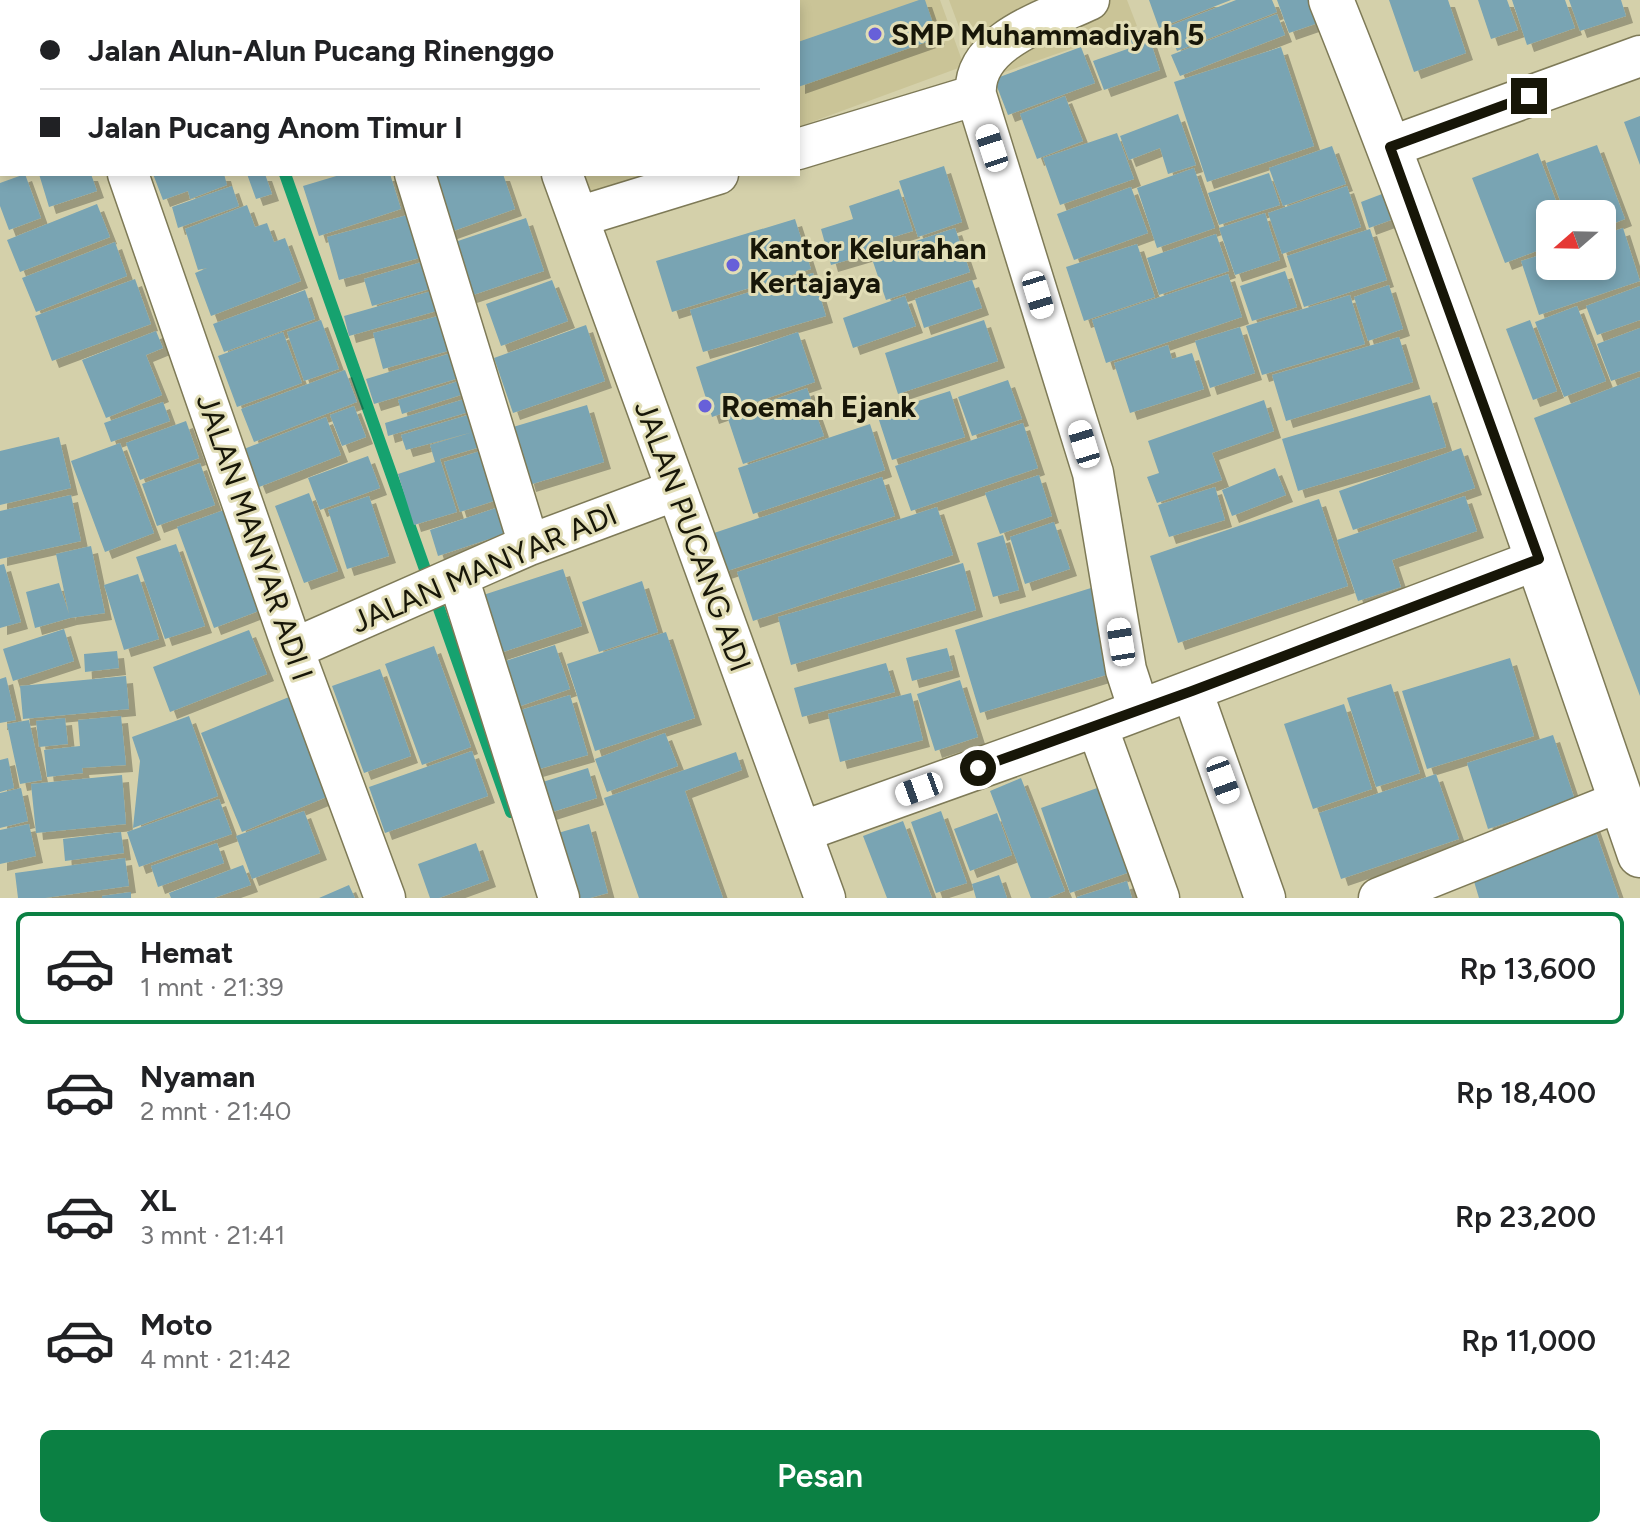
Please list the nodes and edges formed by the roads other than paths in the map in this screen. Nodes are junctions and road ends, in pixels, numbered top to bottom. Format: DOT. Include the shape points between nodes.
graph roads {
  1 [pos="1089,0"];
  2 [pos="1331,0"];
  3 [pos="1640,56"];
  4 [pos="976,95"];
  5 [pos="1390,147"];
  6 [pos="800,148"];
  7 [pos="129,176"];
  8 [pos="416,176"];
  9 [pos="563,176"];
  10 [pos="711,176"];
  11 [pos="578,217"];
  12 [pos="676,490"];
  13 [pos="529,545"];
  14 [pos="1539,559"];
  15 [pos="443,583"];
  16 [pos="293,649"];
  17 [pos="1192,691"];
  18 [pos="1139,710"];
  19 [pos="1097,726"];
  20 [pos="1621,801"];
  21 [pos="801,832"];
  22 [pos="1640,855"];
  23 [pos="385,898"];
  24 [pos="559,898"];
  25 [pos="825,898"];
  26 [pos="1159,898"];
  27 [pos="1265,898"];
  28 [pos="1379,898"];
  1 -- 4 [label="street" via="997,47 976,75"];
  2 -- 5 [label="street"];
  3 -- 5 [label="street"];
  4 -- 6 [label="street"];
  4 -- 18 [label="street" via="1093,473 1126,670"];
  5 -- 14 [label="street"];
  7 -- 16 [label="street, JALAN MANYAR ADI I"];
  8 -- 13 [label="street"];
  9 -- 11 [label="street, JALAN PUCANG ADI"];
  10 -- 11 [label="street"];
  11 -- 12 [label="street, JALAN PUCANG ADI"];
  12 -- 13 [label="street, JALAN MANYAR ADI"];
  12 -- 21 [label="street, JALAN PUCANG ADI"];
  13 -- 15 [label="street, JALAN MANYAR ADI"];
  14 -- 17 [label="street"];
  14 -- 20 [label="street"];
  15 -- 16 [label="street, JALAN MANYAR ADI"];
  15 -- 24 [label="street"];
  16 -- 23 [label="street, JALAN MANYAR ADI I"];
  17 -- 18 [label="street"];
  17 -- 27 [label="street"];
  18 -- 19 [label="street"];
  19 -- 21 [label="street"];
  19 -- 26 [label="street"];
  20 -- 22 [label="street"];
  20 -- 28 [label="street"];
  21 -- 25 [label="street, JALAN PUCANG ADI"];
}
